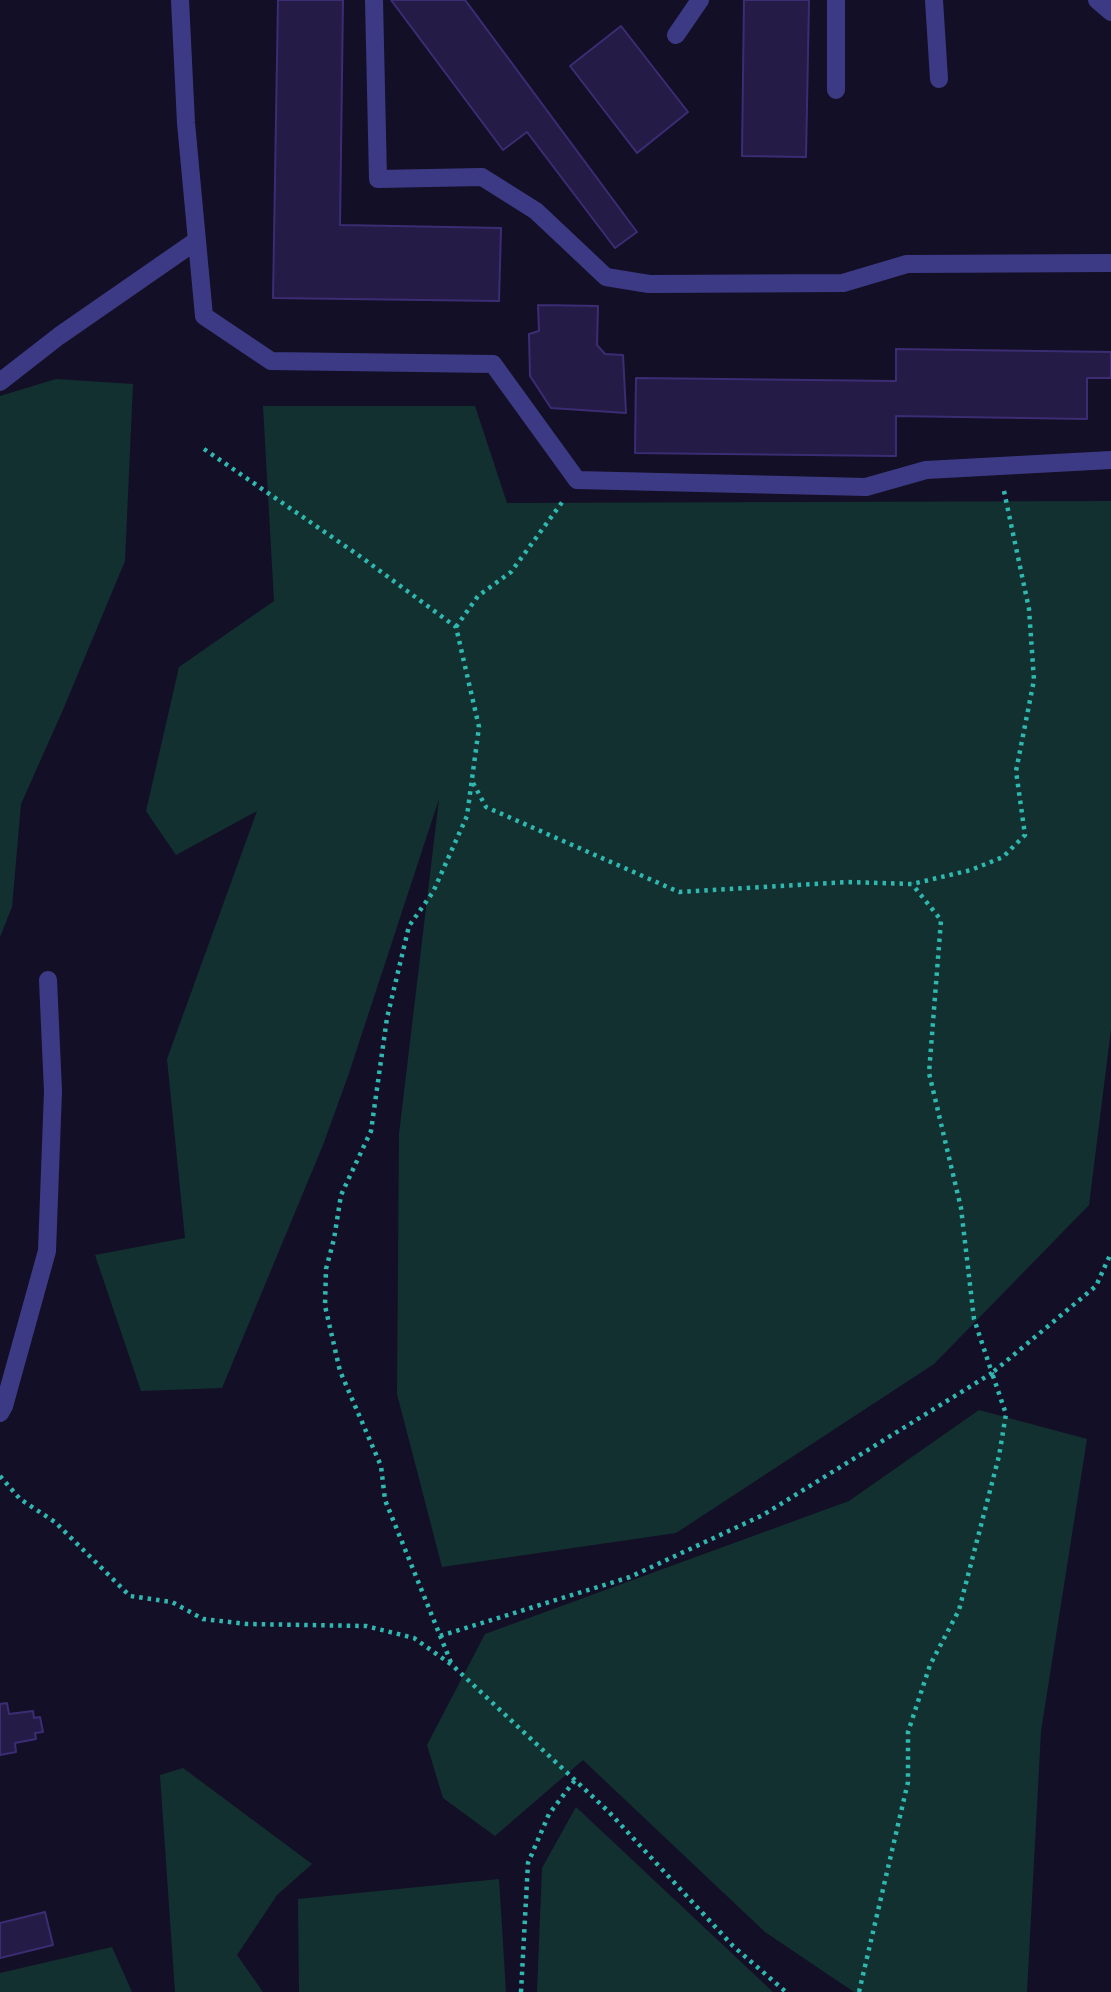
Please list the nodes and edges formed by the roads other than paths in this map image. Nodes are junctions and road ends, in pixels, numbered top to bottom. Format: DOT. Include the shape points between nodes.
graph roads {
  1 [pos="180,0"];
  2 [pos="374,0"];
  3 [pos="700,0"];
  4 [pos="836,0"];
  5 [pos="934,0"];
  6 [pos="1097,0"];
  7 [pos="1111,12"];
  8 [pos="676,35"];
  9 [pos="939,79"];
  10 [pos="836,90"];
  11 [pos="196,242"];
  12 [pos="1111,262"];
  13 [pos="0,382"];
  14 [pos="1111,460"];
  15 [pos="48,980"];
  16 [pos="0,1413"];
  1 -- 11 [label="lane"];
  2 -- 12 [label="lane" via="378,179 482,177 536,211 606,277 649,284 843,283 907,264"];
  3 -- 8 [label="lane"];
  4 -- 10 [label="lane"];
  5 -- 9 [label="lane"];
  6 -- 7 [label="lane"];
  11 -- 13 [label="lane"];
  11 -- 14 [label="lane" via="204,316 271,361 494,364 577,480 866,486 926,470"];
  15 -- 16 [label="lane" via="53,1091 47,1251"];
}
